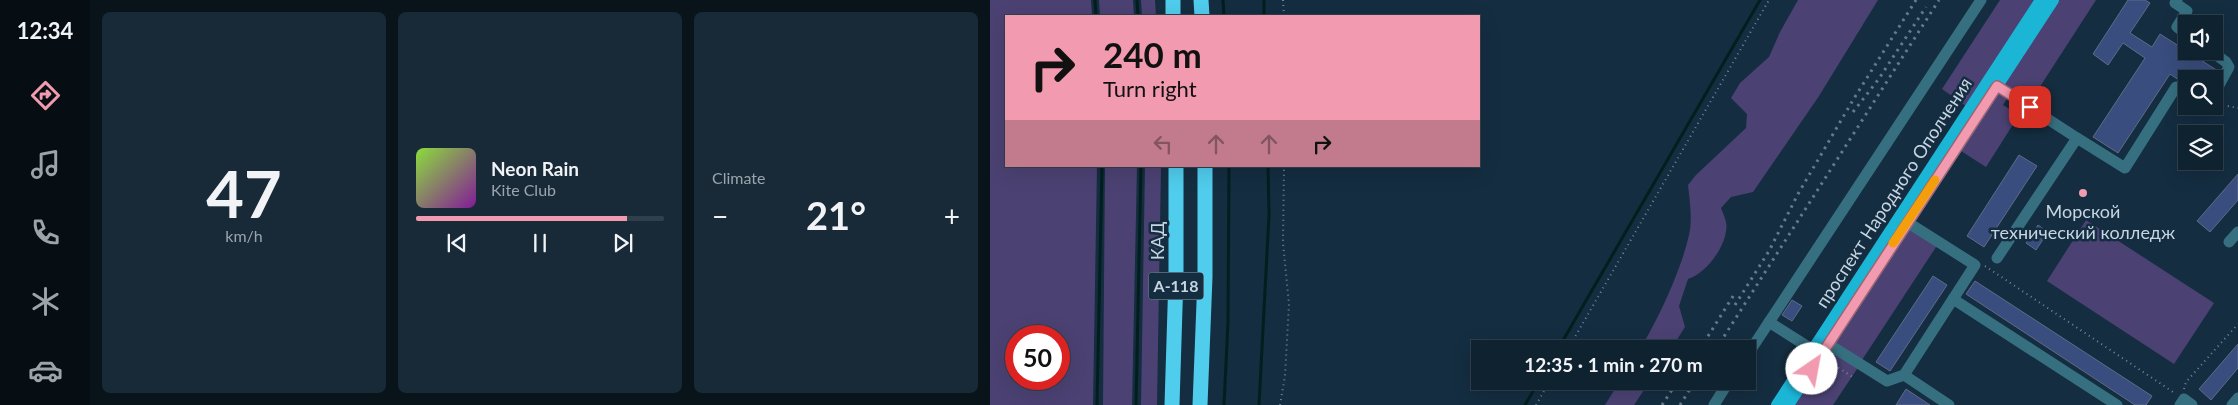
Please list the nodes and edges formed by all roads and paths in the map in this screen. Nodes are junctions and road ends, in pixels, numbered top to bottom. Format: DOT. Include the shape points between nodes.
graph roads {
  1 [pos="1173,0"];
  2 [pos="1201,0"];
  3 [pos="1283,0"];
  4 [pos="1769,0"];
  5 [pos="1981,0"];
  6 [pos="2040,0"];
  7 [pos="2053,0"];
  8 [pos="2177,0"];
  9 [pos="1173,15"];
  10 [pos="1202,15"];
  11 [pos="1284,15"];
  12 [pos="2184,15"];
  13 [pos="2223,60"];
  14 [pos="2223,77"];
  15 [pos="1997,86"];
  16 [pos="2178,88"];
  17 [pos="2223,105"];
  18 [pos="2238,108"];
  19 [pos="2077,138"];
  20 [pos="1176,167"];
  21 [pos="1205,167"];
  22 [pos="1284,167"];
  23 [pos="1907,222"];
  24 [pos="2238,232"];
  25 [pos="2229,242"];
  26 [pos="1997,258"];
  27 [pos="1987,266"];
  28 [pos="1953,299"];
  29 [pos="1769,322"];
  30 [pos="2238,324"];
  31 [pos="1573,340"];
  32 [pos="1756,342"];
  33 [pos="1828,344"];
  34 [pos="1813,350"];
  35 [pos="1825,360"];
  36 [pos="1904,376"];
  37 [pos="1854,378"];
  38 [pos="1545,390"];
  39 [pos="1723,390"];
  40 [pos="2186,403"];
  41 [pos="1172,405"];
  42 [pos="1200,405"];
  43 [pos="1280,405"];
  44 [pos="1536,405"];
  45 [pos="1714,405"];
  46 [pos="1777,405"];
  47 [pos="1788,405"];
  48 [pos="1950,405"];
  49 [pos="2117,405"];
  1 -- 9 [label="highway"];
  2 -- 10 [label="highway"];
  3 -- 11 [label="path"];
  4 -- 31 [label="path"];
  5 -- 29 [label="lane"];
  6 -- 34 [label="main road, проспект Народного Ополчения"];
  7 -- 15 [label="main road, проспект Народного Ополчения"];
  8 -- 12 [label="lane" via="2175,3 2187,11"];
  13 -- 14 [label="lane" via="2228,67"];
  15 -- 19 [label="lane"];
  15 -- 23 [label="main road, проспект Народного Ополчения"];
  16 -- 19 [label="lane" via="2125,168"];
  17 -- 18 [label="path"];
  19 -- 26 [label="lane"];
  20 -- 41 [label="highway, КАД / А-118"];
  21 -- 42 [label="highway, А-118"];
  22 -- 43 [label="path" via="1282,243 1289,304"];
  23 -- 28 [label="lane" via="1975,265"];
  23 -- 33 [label="main road, проспект Народного Ополчения"];
  24 -- 25 [label="lane"];
  27 -- 40 [label="path"];
  28 -- 36 [label="lane"];
  28 -- 49 [label="lane"];
  29 -- 32 [label="lane"];
  29 -- 34 [label="lane"];
  30 -- 40 [label="path" via="2186,382"];
  33 -- 36 [label="lane" via="1887,381"];
  33 -- 47 [label="main road, проспект Народного Ополчения"];
  34 -- 46 [label="main road, проспект Народного Ополчения"];
  35 -- 37 [label="path"];
  36 -- 48 [label="lane"];
  38 -- 44 [label="path"];
  39 -- 45 [label="lane"];
}
